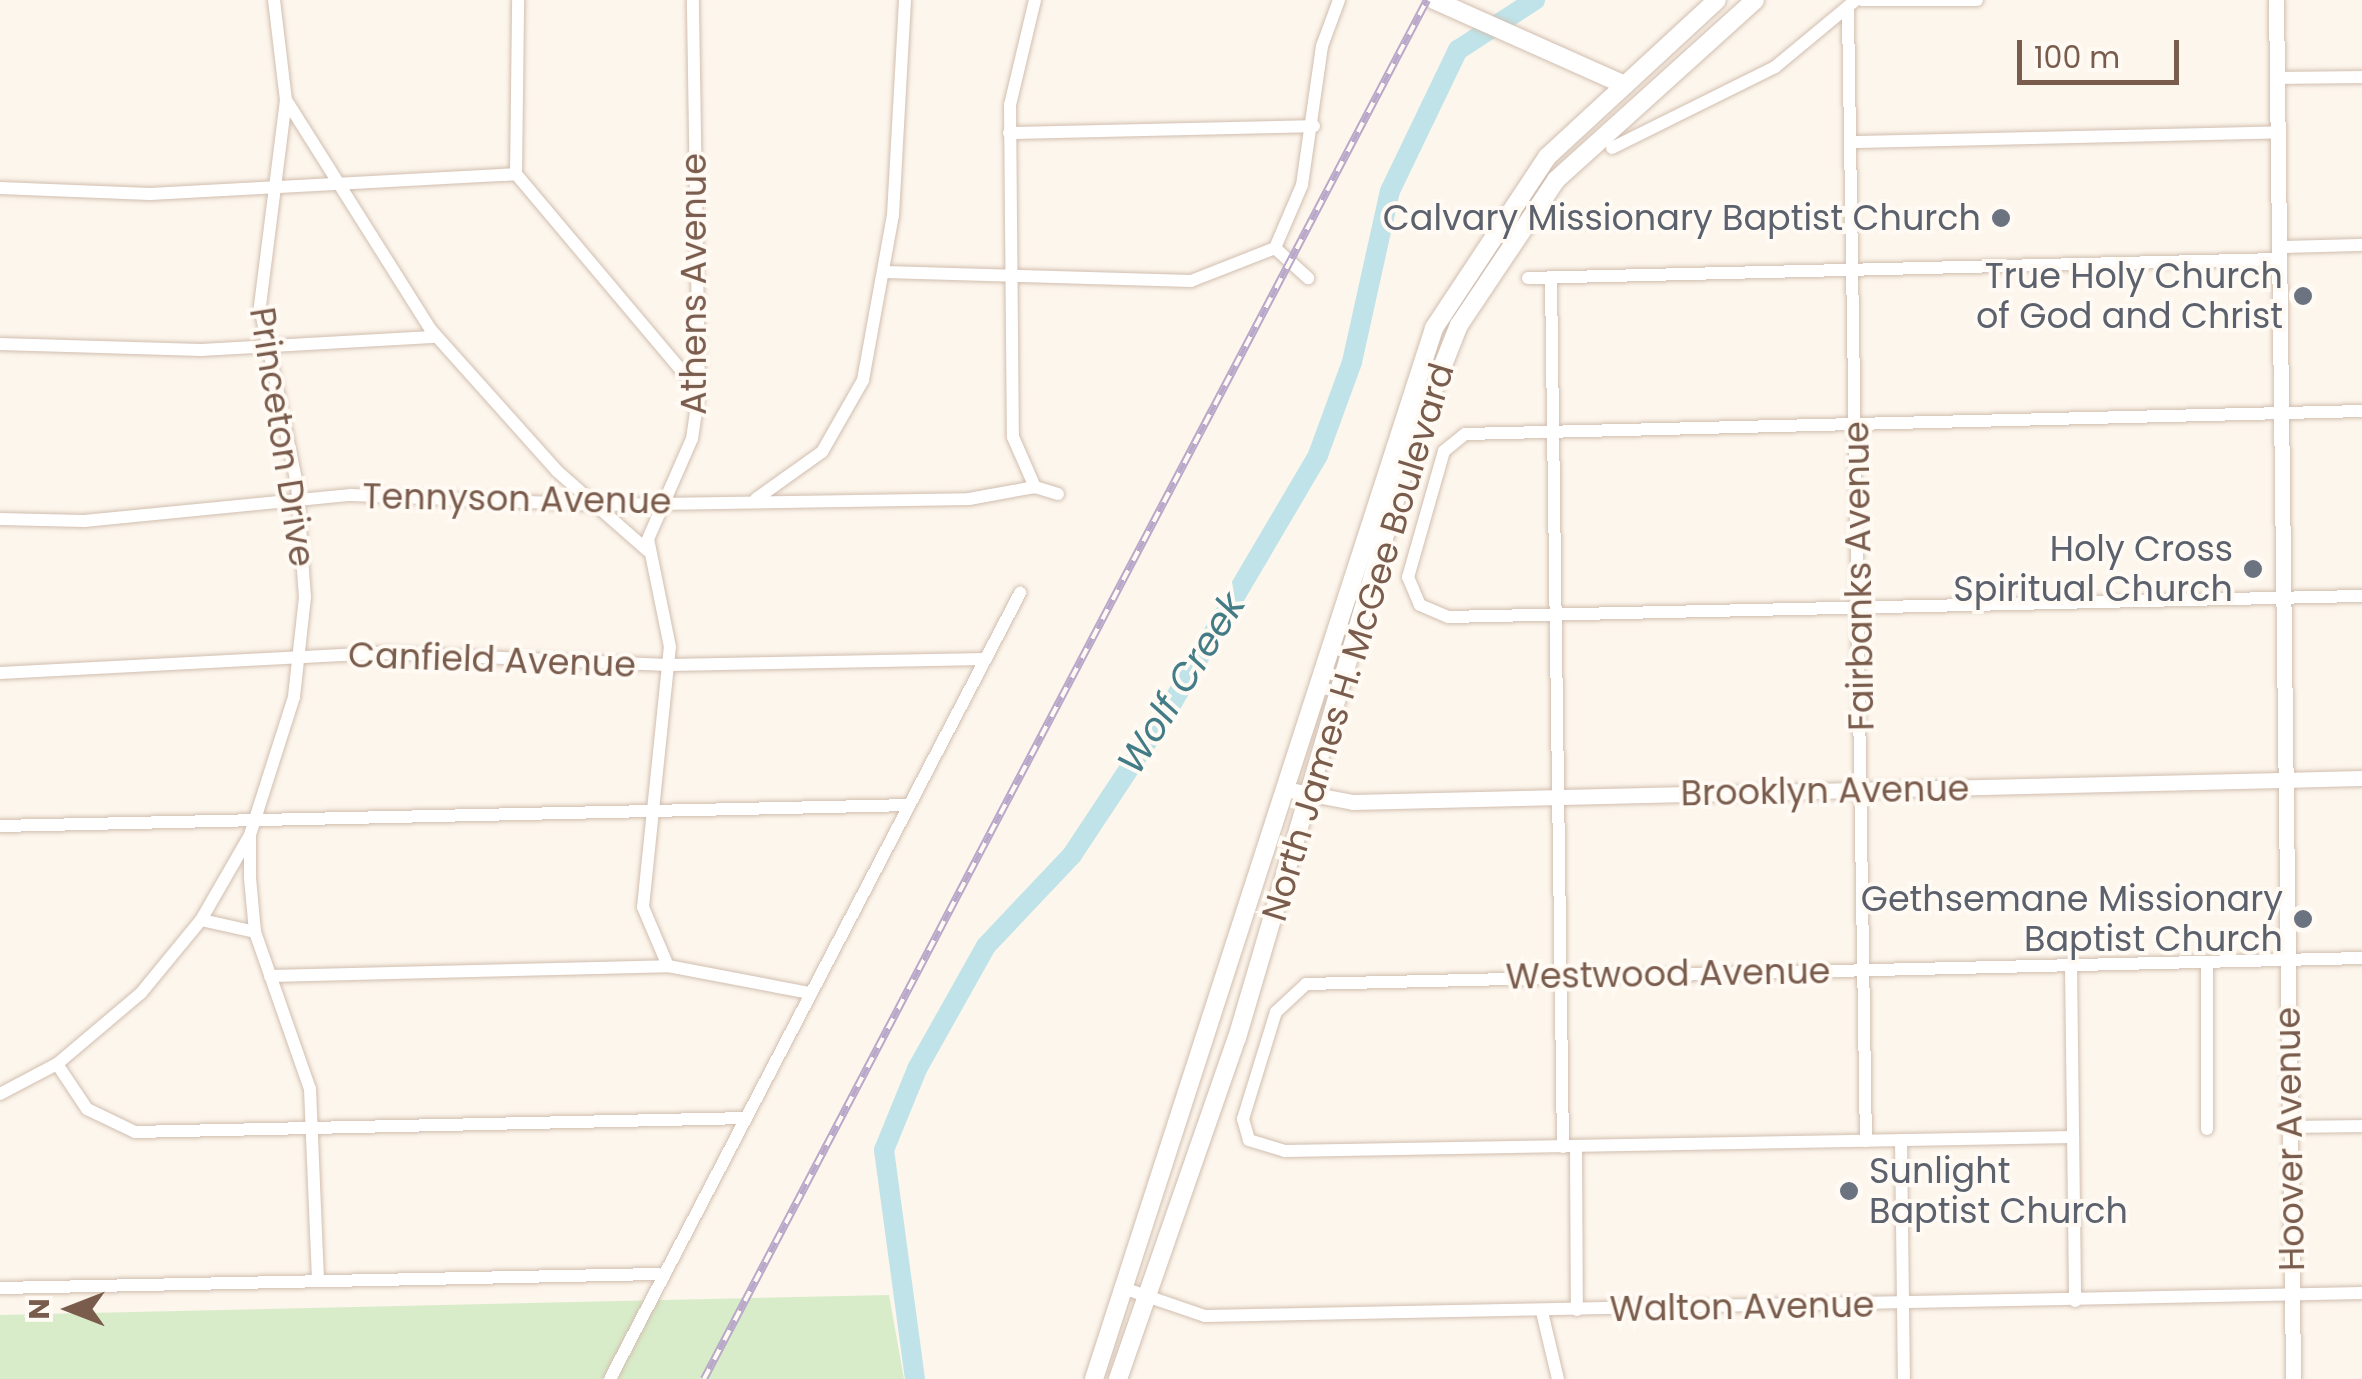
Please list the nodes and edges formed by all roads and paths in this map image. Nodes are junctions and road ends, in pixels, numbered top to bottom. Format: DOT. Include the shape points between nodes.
graph roads {
  1 [pos="274,0"];
  2 [pos="518,0"];
  3 [pos="693,0"];
  4 [pos="905,0"];
  5 [pos="1035,0"];
  6 [pos="1339,0"];
  7 [pos="1434,0"];
  8 [pos="1717,0"];
  9 [pos="1755,0"];
  10 [pos="1976,0"];
  11 [pos="2276,0"];
  12 [pos="1855,4"];
  13 [pos="2362,77"];
  14 [pos="2277,78"];
  15 [pos="1618,82"];
  16 [pos="1642,94"];
  17 [pos="286,100"];
  18 [pos="1314,126"];
  19 [pos="2278,132"];
  20 [pos="1009,134"];
  21 [pos="1853,142"];
  22 [pos="1612,148"];
  23 [pos="516,174"];
  24 [pos="333,187"];
  25 [pos="0,188"];
  26 [pos="278,189"];
  27 [pos="2362,246"];
  28 [pos="1275,248"];
  29 [pos="2280,253"];
  30 [pos="1854,270"];
  31 [pos="885,272"];
  32 [pos="1308,278"];
  33 [pos="1528,278"];
  34 [pos="1551,278"];
  35 [pos="1011,281"];
  36 [pos="437,336"];
  37 [pos="0,344"];
  38 [pos="266,347"];
  39 [pos="698,391"];
  40 [pos="2362,412"];
  41 [pos="2282,413"];
  42 [pos="1857,424"];
  43 [pos="1554,431"];
  44 [pos="1035,487"];
  45 [pos="1058,494"];
  46 [pos="298,498"];
  47 [pos="750,502"];
  48 [pos="658,503"];
  49 [pos="596,505"];
  50 [pos="0,520"];
  51 [pos="649,554"];
  52 [pos="1020,593"];
  53 [pos="2362,596"];
  54 [pos="2284,597"];
  55 [pos="1860,606"];
  56 [pos="1555,615"];
  57 [pos="299,656"];
  58 [pos="985,659"];
  59 [pos="668,665"];
  60 [pos="0,673"];
  61 [pos="2362,778"];
  62 [pos="2286,779"];
  63 [pos="1290,790"];
  64 [pos="1862,790"];
  65 [pos="1310,796"];
  66 [pos="1558,797"];
  67 [pos="908,805"];
  68 [pos="652,812"];
  69 [pos="0,826"];
  70 [pos="253,828"];
  71 [pos="200,920"];
  72 [pos="255,932"];
  73 [pos="2362,958"];
  74 [pos="2288,959"];
  75 [pos="2207,963"];
  76 [pos="2071,964"];
  77 [pos="668,966"];
  78 [pos="1864,969"];
  79 [pos="270,976"];
  80 [pos="1560,977"];
  81 [pos="810,993"];
  82 [pos="57,1064"];
  83 [pos="0,1094"];
  84 [pos="745,1118"];
  85 [pos="2362,1126"];
  86 [pos="2290,1127"];
  87 [pos="315,1128"];
  88 [pos="2206,1129"];
  89 [pos="2073,1137"];
  90 [pos="1901,1140"];
  91 [pos="1866,1141"];
  92 [pos="1569,1147"];
  93 [pos="659,1274"];
  94 [pos="318,1279"];
  95 [pos="0,1288"];
  96 [pos="1126,1289"];
  97 [pos="2362,1293"];
  98 [pos="2293,1296"];
  99 [pos="1148,1297"];
  100 [pos="2075,1302"];
  101 [pos="1903,1305"];
  102 [pos="1577,1310"];
  103 [pos="1542,1312"];
  104 [pos="610,1379"];
  105 [pos="1094,1379"];
  106 [pos="1118,1379"];
  107 [pos="1558,1379"];
  108 [pos="1904,1379"];
  109 [pos="2293,1379"];
  1 -- 17 [label="street, Princeton Drive"];
  2 -- 23 [label="street"];
  3 -- 39 [label="street, Athens Avenue"];
  4 -- 31 [label="street"];
  5 -- 20 [label="street"];
  6 -- 18 [label="street" via="1322,46"];
  7 -- 15 [label="main road"];
  8 -- 15 [label="main road, North James H. McGee Boulevard"];
  9 -- 16 [label="main road, North James H. McGee Boulevard"];
  10 -- 12 [label="street"];
  11 -- 14 [label="street, Hoover Avenue"];
  12 -- 21 [label="street, Fairbanks Avenue"];
  12 -- 22 [label="street" via="1775,67"];
  13 -- 14 [label="street"];
  14 -- 19 [label="street, Hoover Avenue"];
  15 -- 16 [label="main road"];
  15 -- 63 [label="main road, North James H. McGee Boulevard" via="1514,198 1434,328 1394,431"];
  16 -- 65 [label="main road, North James H. McGee Boulevard" via="1539,200 1459,325 1412,442"];
  17 -- 24 [label="street"];
  17 -- 26 [label="street, Princeton Drive"];
  18 -- 20 [label="street"];
  18 -- 28 [label="street"];
  19 -- 21 [label="street"];
  19 -- 29 [label="street, Hoover Avenue"];
  20 -- 35 [label="street"];
  21 -- 30 [label="street, Fairbanks Avenue"];
  23 -- 24 [label="street"];
  23 -- 39 [label="street"];
  24 -- 26 [label="street"];
  24 -- 36 [label="street"];
  25 -- 26 [label="street"];
  26 -- 38 [label="street, Princeton Drive" via="260,268"];
  27 -- 29 [label="street"];
  28 -- 32 [label="street"];
  28 -- 35 [label="street" via="1190,281"];
  29 -- 30 [label="street"];
  29 -- 41 [label="street, Hoover Avenue"];
  30 -- 34 [label="street"];
  30 -- 42 [label="street, Fairbanks Avenue"];
  31 -- 35 [label="street"];
  31 -- 47 [label="street" via="863,380 843,426 808,465"];
  33 -- 34 [label="street"];
  34 -- 43 [label="street"];
  35 -- 44 [label="street" via="1013,437"];
  36 -- 38 [label="street"];
  36 -- 49 [label="street"];
  37 -- 38 [label="street"];
  38 -- 46 [label="street, Princeton Drive"];
  39 -- 48 [label="street, Athens Avenue" via="692,439"];
  40 -- 41 [label="street"];
  41 -- 42 [label="street"];
  41 -- 54 [label="street, Hoover Avenue"];
  42 -- 43 [label="street"];
  42 -- 55 [label="street, Fairbanks Avenue"];
  43 -- 56 [label="street"];
  43 -- 56 [label="street" via="1454,438 1409,568 1417,600 1448,617"];
  44 -- 45 [label="street"];
  44 -- 47 [label="street, Tennyson Avenue" via="969,498"];
  46 -- 49 [label="street, Tennyson Avenue"];
  46 -- 50 [label="street, Tennyson Avenue" via="84,521"];
  46 -- 57 [label="street, Princeton Drive"];
  47 -- 48 [label="street, Tennyson Avenue"];
  48 -- 49 [label="street, Tennyson Avenue"];
  48 -- 51 [label="street, Athens Avenue"];
  49 -- 51 [label="street"];
  51 -- 59 [label="street, Athens Avenue" via="668,610"];
  52 -- 58 [label="street"];
  53 -- 54 [label="street"];
  54 -- 55 [label="street"];
  54 -- 62 [label="street, Hoover Avenue"];
  55 -- 56 [label="street"];
  55 -- 64 [label="street, Fairbanks Avenue"];
  56 -- 66 [label="street"];
  57 -- 59 [label="street, Canfield Avenue" via="461,653"];
  57 -- 60 [label="street, Canfield Avenue"];
  57 -- 70 [label="street, Princeton Drive"];
  58 -- 59 [label="street, Canfield Avenue"];
  58 -- 67 [label="street"];
  59 -- 68 [label="street, Athens Avenue"];
  61 -- 62 [label="street, Brooklyn Avenue"];
  62 -- 64 [label="street, Brooklyn Avenue"];
  62 -- 74 [label="street, Hoover Avenue"];
  63 -- 65 [label="street, Brooklyn Avenue"];
  63 -- 96 [label="main road, North James H. McGee Boulevard"];
  64 -- 66 [label="street, Brooklyn Avenue"];
  64 -- 78 [label="street, Fairbanks Avenue"];
  65 -- 66 [label="street, Brooklyn Avenue"];
  65 -- 99 [label="main road, North James H. McGee Boulevard"];
  66 -- 80 [label="street"];
  67 -- 68 [label="street"];
  67 -- 81 [label="street"];
  68 -- 70 [label="street"];
  68 -- 77 [label="street, Athens Avenue" via="643,907"];
  69 -- 70 [label="street"];
  70 -- 71 [label="street"];
  70 -- 72 [label="street, Princeton Drive"];
  71 -- 72 [label="street"];
  71 -- 82 [label="street" via="141,992"];
  72 -- 79 [label="street, Princeton Drive"];
  73 -- 74 [label="street, Westwood Avenue"];
  74 -- 75 [label="street, Westwood Avenue"];
  74 -- 86 [label="street, Hoover Avenue"];
  75 -- 76 [label="street, Westwood Avenue"];
  75 -- 88 [label="street"];
  76 -- 78 [label="street, Westwood Avenue"];
  76 -- 89 [label="street"];
  77 -- 79 [label="street"];
  77 -- 81 [label="street"];
  78 -- 80 [label="street, Westwood Avenue"];
  78 -- 91 [label="street, Fairbanks Avenue"];
  79 -- 87 [label="street, Princeton Drive" via="304,1061"];
  80 -- 92 [label="street"];
  80 -- 92 [label="street, Westwood Avenue" via="1306,984 1280,1005 1243,1120 1249,1140 1269,1150"];
  81 -- 84 [label="street"];
  82 -- 83 [label="street"];
  82 -- 87 [label="street" via="87,1109 124,1130"];
  84 -- 87 [label="street"];
  84 -- 93 [label="street"];
  85 -- 86 [label="street"];
  86 -- 98 [label="street, Hoover Avenue"];
  87 -- 94 [label="street, Princeton Drive"];
  89 -- 90 [label="street, Westwood Avenue"];
  89 -- 100 [label="street"];
  90 -- 91 [label="street, Westwood Avenue"];
  90 -- 101 [label="street"];
  91 -- 92 [label="street, Westwood Avenue"];
  92 -- 102 [label="street"];
  93 -- 94 [label="street"];
  93 -- 104 [label="street"];
  94 -- 95 [label="street"];
  96 -- 99 [label="street, Walton Avenue"];
  96 -- 105 [label="main road, North James H. McGee Boulevard"];
  97 -- 98 [label="street, Walton Avenue"];
  98 -- 100 [label="street, Walton Avenue"];
  98 -- 109 [label="street, Hoover Avenue"];
  99 -- 103 [label="street, Walton Avenue" via="1204,1316"];
  99 -- 106 [label="main road, North James H. McGee Boulevard"];
  100 -- 101 [label="street, Walton Avenue"];
  101 -- 102 [label="street, Walton Avenue"];
  101 -- 108 [label="street"];
  102 -- 103 [label="street, Walton Avenue"];
  103 -- 107 [label="street"];
}
